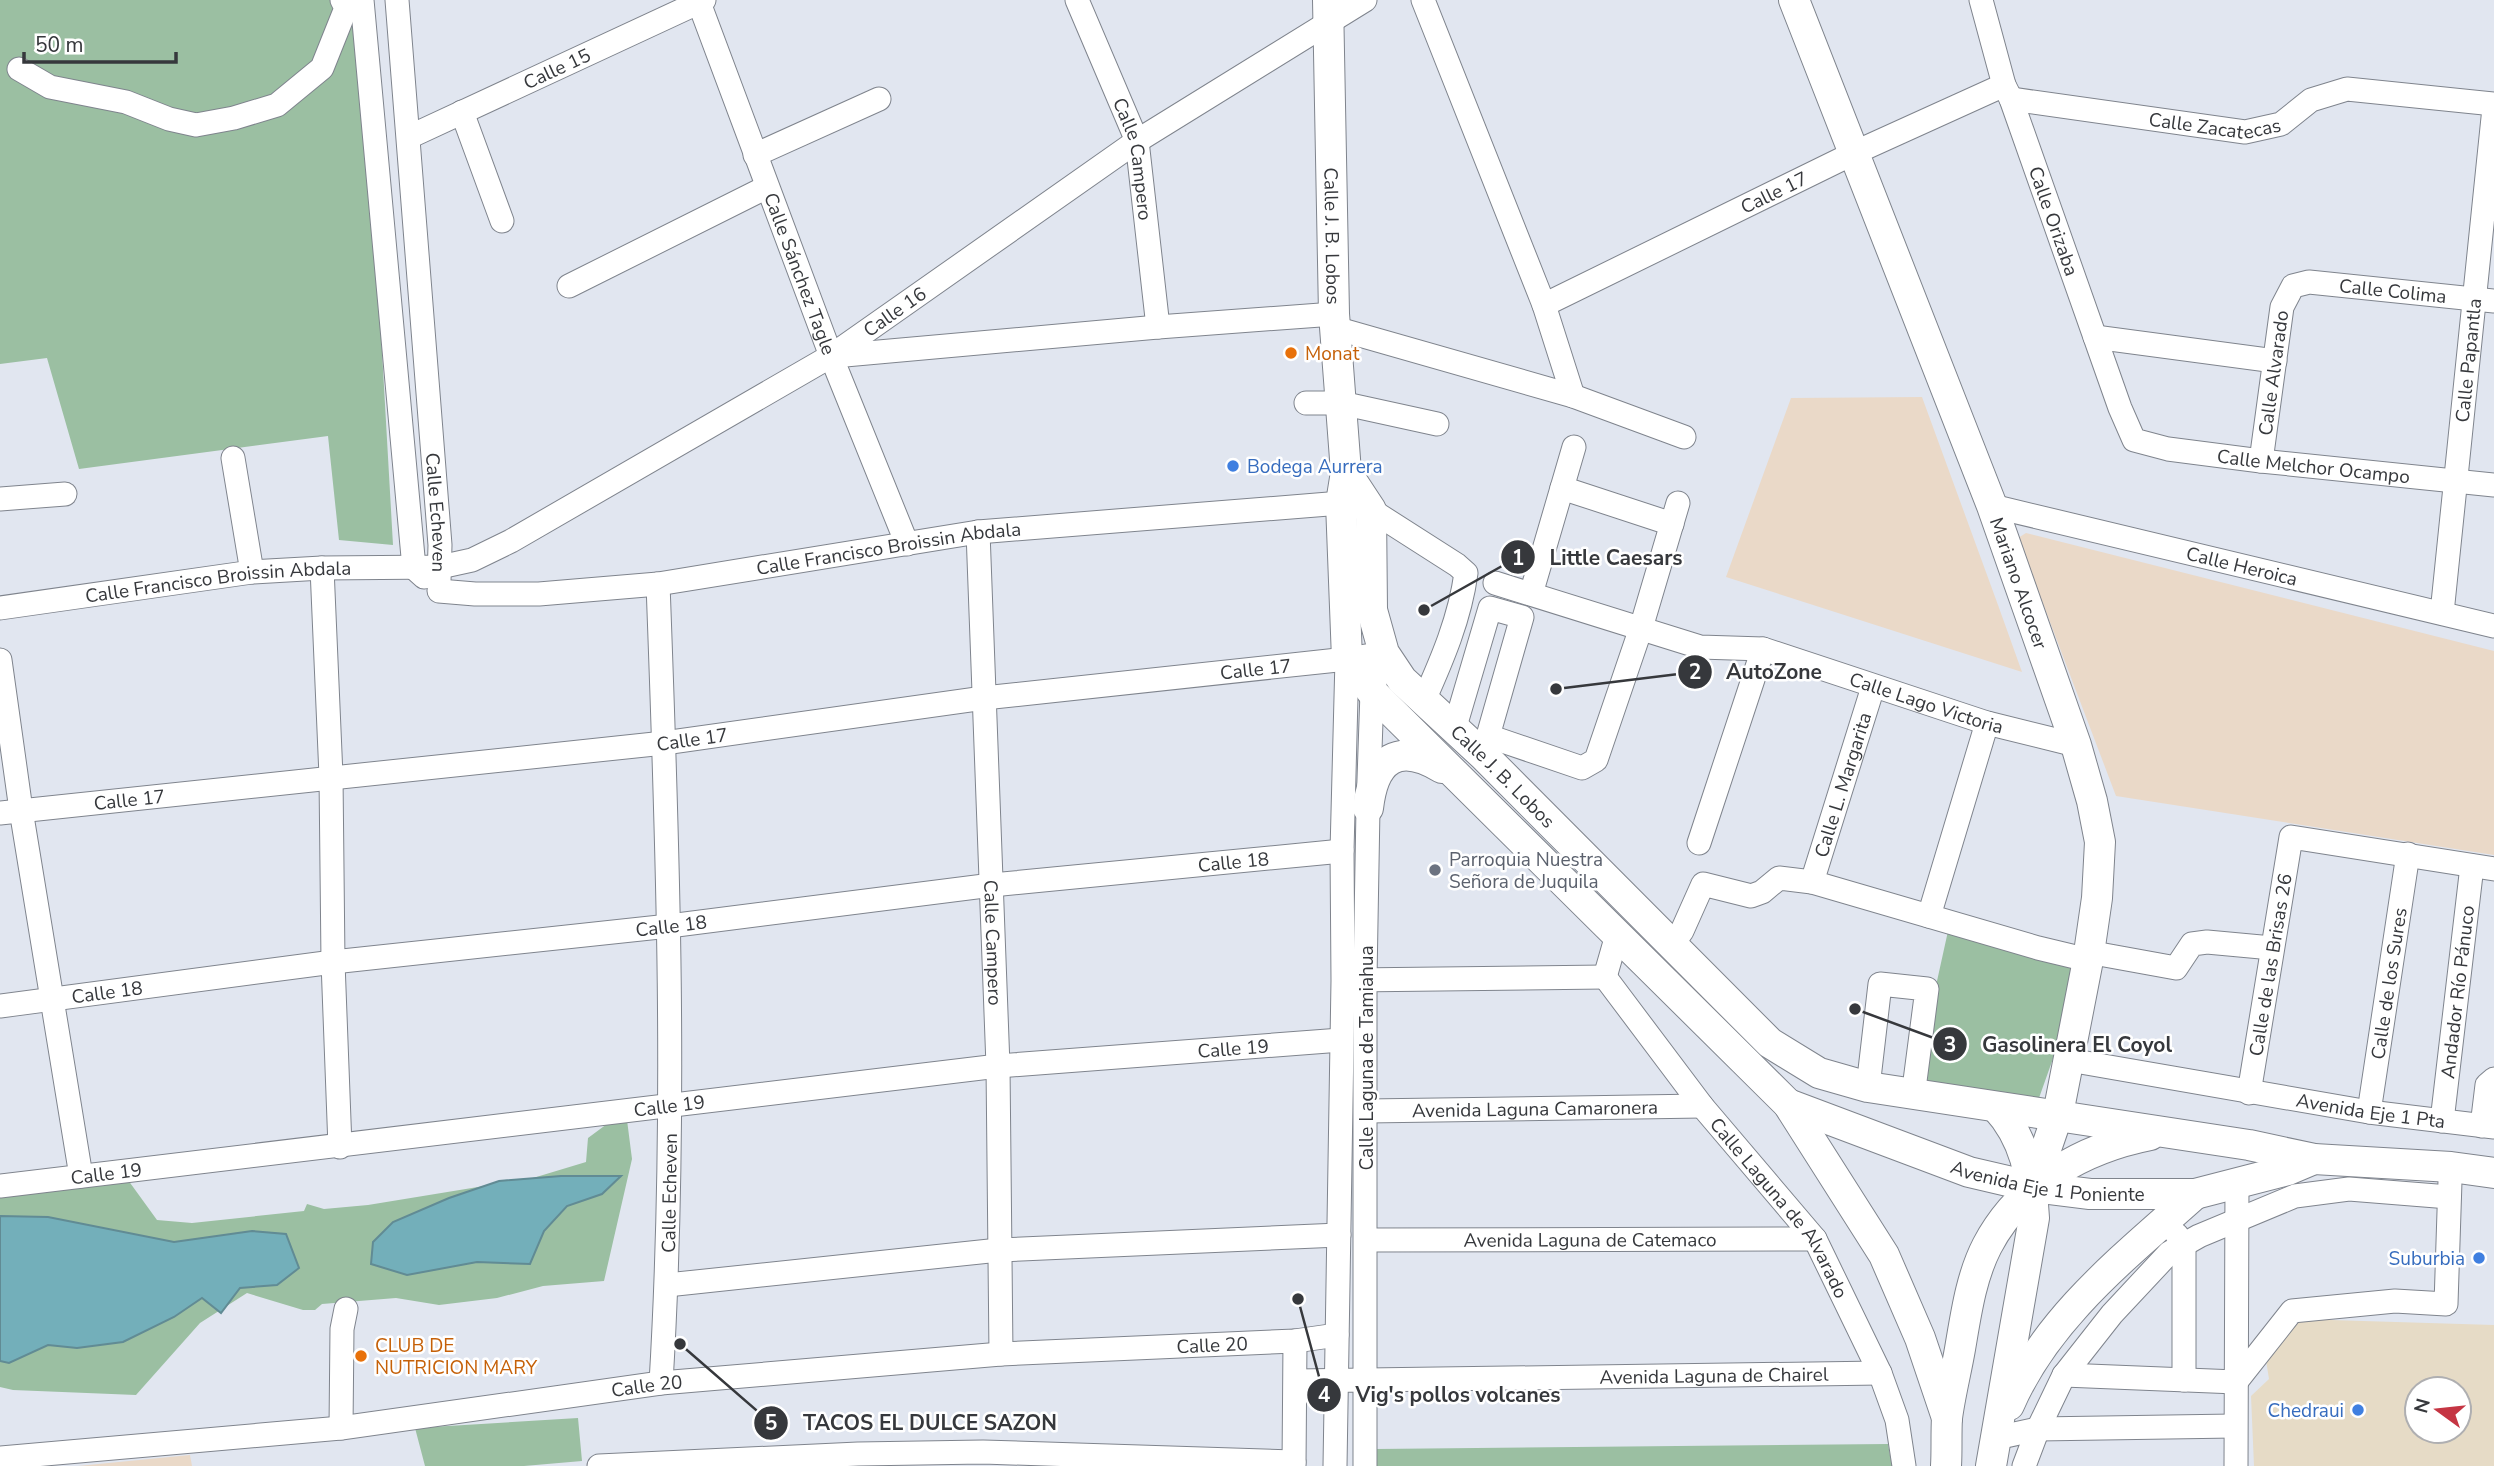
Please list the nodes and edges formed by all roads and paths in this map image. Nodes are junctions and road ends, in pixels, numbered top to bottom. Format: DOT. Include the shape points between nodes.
graph roads {
  1 [pos="342,0"];
  2 [pos="362,0"];
  3 [pos="397,0"];
  4 [pos="1077,0"];
  5 [pos="1365,0"];
  6 [pos="1423,0"];
  7 [pos="1794,0"];
  8 [pos="1981,0"];
  9 [pos="700,1"];
  10 [pos="1328,11"];
  11 [pos="19,69"];
  12 [pos="2008,92"];
  13 [pos="879,99"];
  14 [pos="2494,106"];
  15 [pos="462,112"];
  16 [pos="409,137"];
  17 [pos="1137,141"];
  18 [pos="1854,153"];
  19 [pos="755,155"];
  20 [pos="767,187"];
  21 [pos="502,221"];
  22 [pos="569,286"];
  23 [pos="2293,286"];
  24 [pos="2484,301"];
  25 [pos="1544,305"];
  26 [pos="1335,321"];
  27 [pos="1158,327"];
  28 [pos="2095,337"];
  29 [pos="831,356"];
  30 [pos="426,358"];
  31 [pos="396,361"];
  32 [pos="2275,361"];
  33 [pos="1573,396"];
  34 [pos="1306,403"];
  35 [pos="1341,403"];
  36 [pos="1437,424"];
  37 [pos="1684,438"];
  38 [pos="2134,440"];
  39 [pos="1574,447"];
  40 [pos="233,458"];
  41 [pos="2261,461"];
  42 [pos="1346,471"];
  43 [pos="2455,482"];
  44 [pos="2494,485"];
  45 [pos="1562,488"];
  46 [pos="65,494"];
  47 [pos="0,499"];
  48 [pos="1341,503"];
  49 [pos="1992,506"];
  50 [pos="1371,510"];
  51 [pos="978,532"];
  52 [pos="907,544"];
  53 [pos="440,567"];
  54 [pos="322,568"];
  55 [pos="414,568"];
  56 [pos="252,572"];
  57 [pos="1495,583"];
  58 [pos="658,584"];
  59 [pos="439,591"];
  60 [pos="1531,594"];
  61 [pos="0,608"];
  62 [pos="2442,613"];
  63 [pos="2494,626"];
  64 [pos="1642,628"];
  65 [pos="1763,649"];
  66 [pos="1384,653"];
  67 [pos="1347,659"];
  68 [pos="0,660"];
  69 [pos="1873,687"];
  70 [pos="1372,692"];
  71 [pos="984,698"];
  72 [pos="1424,700"];
  73 [pos="1987,723"];
  74 [pos="1454,730"];
  75 [pos="664,743"];
  76 [pos="2076,745"];
  77 [pos="1485,746"];
  78 [pos="331,776"];
  79 [pos="1460,779"];
  80 [pos="1368,808"];
  81 [pos="10,811"];
  82 [pos="1699,843"];
  83 [pos="1342,851"];
  84 [pos="2408,854"];
  85 [pos="2483,867"];
  86 [pos="1812,882"];
  87 [pos="992,885"];
  88 [pos="1929,916"];
  89 [pos="669,926"];
  90 [pos="1617,935"];
  91 [pos="1672,945"];
  92 [pos="2272,948"];
  93 [pos="2088,956"];
  94 [pos="333,962"];
  95 [pos="1605,977"];
  96 [pos="1354,980"];
  97 [pos="53,999"];
  98 [pos="0,1006"];
  99 [pos="1341,1040"];
  100 [pos="2069,1060"];
  101 [pos="998,1066"];
  102 [pos="2494,1079"];
  103 [pos="1915,1081"];
  104 [pos="1868,1087"];
  105 [pos="2249,1093"];
  106 [pos="1788,1104"];
  107 [pos="671,1106"];
  108 [pos="1702,1106"];
  109 [pos="1996,1107"];
  110 [pos="1367,1111"];
  111 [pos="2369,1112"];
  112 [pos="2057,1114"];
  113 [pos="2442,1121"];
  114 [pos="2488,1127"];
  115 [pos="2168,1132"];
  116 [pos="340,1147"];
  117 [pos="2314,1159"];
  118 [pos="2451,1167"];
  119 [pos="2494,1173"];
  120 [pos="80,1176"];
  121 [pos="2237,1182"];
  122 [pos="0,1186"];
  123 [pos="2033,1187"];
  124 [pos="2195,1194"];
  125 [pos="2449,1197"];
  126 [pos="2165,1221"];
  127 [pos="2238,1222"];
  128 [pos="1339,1235"];
  129 [pos="1815,1239"];
  130 [pos="1366,1240"];
  131 [pos="2185,1245"];
  132 [pos="999,1250"];
  133 [pos="667,1285"];
  134 [pos="346,1309"];
  135 [pos="1337,1335"];
  136 [pos="1295,1341"];
  137 [pos="1001,1354"];
  138 [pos="1880,1373"];
  139 [pos="2064,1376"];
  140 [pos="1336,1379"];
  141 [pos="1366,1380"];
  142 [pos="2184,1380"];
  143 [pos="1296,1381"];
  144 [pos="662,1382"];
  145 [pos="2236,1382"];
  146 [pos="1947,1418"];
  147 [pos="2234,1426"];
  148 [pos="341,1428"];
  149 [pos="2038,1429"];
  150 [pos="1994,1452"];
  151 [pos="0,1458"];
  152 [pos="1294,1464"];
  153 [pos="599,1466"];
  154 [pos="1335,1466"];
  155 [pos="1365,1466"];
  156 [pos="1904,1466"];
  157 [pos="1946,1466"];
  158 [pos="2024,1466"];
  159 [pos="2236,1466"];
  1 -- 11 [label="street" via="346,8 322,68 277,105 234,118 196,125 126,102 50,87"];
  2 -- 31 [label="street, Calle Echeven"];
  3 -- 16 [label="street, Calle Echeven"];
  4 -- 17 [label="street, Calle Campero"];
  5 -- 10 [label="street, Calle 16"];
  6 -- 25 [label="street"];
  7 -- 18 [label="main road, Mariano Alcocer"];
  8 -- 12 [label="street, Calle Orizaba"];
  9 -- 15 [label="street, Calle 15"];
  9 -- 19 [label="street, Calle Sánchez Tagle"];
  10 -- 17 [label="street, Calle 16"];
  10 -- 26 [label="main road, Calle J. B. Lobos"];
  12 -- 14 [label="street, Calle Zacatecas" via="2245,132 2281,124 2311,100 2347,89"];
  12 -- 18 [label="street, Calle 17"];
  12 -- 28 [label="street, Calle Orizaba"];
  13 -- 19 [label="street"];
  14 -- 24 [label="street, Calle Papantla"];
  15 -- 16 [label="street, Calle 15"];
  15 -- 21 [label="street"];
  16 -- 30 [label="street, Calle Echeven"];
  17 -- 27 [label="street, Calle Campero"];
  17 -- 29 [label="street, Calle 16"];
  18 -- 25 [label="street, Calle 17"];
  18 -- 49 [label="main road, Mariano Alcocer"];
  19 -- 20 [label="street, Calle Sánchez Tagle"];
  20 -- 22 [label="street"];
  20 -- 29 [label="street, Calle Sánchez Tagle"];
  23 -- 24 [label="street, Calle Colima" via="2309,282"];
  23 -- 32 [label="street, Calle Alvarado" via="2282,307"];
  24 -- 43 [label="street, Calle Papantla"];
  25 -- 33 [label="street"];
  26 -- 27 [label="street"];
  26 -- 33 [label="street"];
  26 -- 35 [label="main road, Calle J. B. Lobos"];
  27 -- 29 [label="street"];
  28 -- 32 [label="street"];
  28 -- 38 [label="street, Calle Orizaba"];
  29 -- 52 [label="street, Calle Sánchez Tagle"];
  29 -- 53 [label="street, Calle 16" via="511,541 472,560"];
  30 -- 31 [label="street"];
  30 -- 53 [label="street, Calle Echeven"];
  31 -- 55 [label="street, Calle Echeven"];
  32 -- 41 [label="street, Calle Alvarado"];
  33 -- 37 [label="street"];
  34 -- 35 [label="street"];
  35 -- 36 [label="street"];
  35 -- 42 [label="main road, Calle J. B. Lobos"];
  38 -- 41 [label="street, Calle Melchor Ocampo"];
  39 -- 45 [label="street"];
  40 -- 56 [label="street"];
  41 -- 43 [label="street, Calle Melchor Ocampo"];
  42 -- 48 [label="main road, Calle J. B. Lobos"];
  42 -- 50 [label="main road, Calle J. B. Lobos"];
  43 -- 44 [label="street, Calle Melchor Ocampo"];
  43 -- 62 [label="street, Calle Papantla"];
  45 -- 60 [label="street"];
  45 -- 64 [label="street" via="1675,514"];
  46 -- 47 [label="street"];
  48 -- 50 [label="street, Calle Francisco Broissin Abdala"];
  48 -- 51 [label="street, Calle Francisco Broissin Abdala"];
  48 -- 67 [label="main road, Calle J. B. Lobos"];
  49 -- 62 [label="street, Calle Heroica"];
  49 -- 76 [label="main road, Mariano Alcocer"];
  50 -- 66 [label="main road, Calle J. B. Lobos" via="1372,610"];
  50 -- 72 [label="street" via="1466,573 1444,653"];
  51 -- 52 [label="street, Calle Francisco Broissin Abdala"];
  51 -- 71 [label="street, Calle Campero"];
  52 -- 58 [label="street, Calle Francisco Broissin Abdala"];
  53 -- 55 [label="street, Calle Francisco Broissin Abdala"];
  53 -- 59 [label="street, Calle Echeven"];
  54 -- 55 [label="street, Calle Francisco Broissin Abdala"];
  54 -- 56 [label="street, Calle Francisco Broissin Abdala"];
  54 -- 78 [label="street"];
  55 -- 59 [label="street, Calle Echeven"];
  56 -- 61 [label="street, Calle Francisco Broissin Abdala"];
  57 -- 60 [label="street, Calle Lago Victoria"];
  58 -- 59 [label="street, Calle Francisco Broissin Abdala" via="539,594"];
  58 -- 75 [label="street, Calle Echeven"];
  60 -- 64 [label="street, Calle Lago Victoria"];
  62 -- 63 [label="street, Calle Heroica"];
  64 -- 65 [label="street, Calle Lago Victoria" via="1700,647"];
  64 -- 77 [label="street" via="1596,760 1582,768"];
  65 -- 69 [label="street, Calle Lago Victoria"];
  65 -- 82 [label="street"];
  66 -- 67 [label="street, Calle 17"];
  66 -- 70 [label="street, Calle Laguna de Tamiahua"];
  66 -- 72 [label="main road, Calle J. B. Lobos" via="1402,680"];
  67 -- 70 [label="main road, Calle J. B. Lobos"];
  67 -- 71 [label="street, Calle 17"];
  67 -- 83 [label="street, Calle Laguna de Tamiahua"];
  68 -- 81 [label="street"];
  69 -- 73 [label="street, Calle Lago Victoria"];
  69 -- 86 [label="street, Calle L. Margarita"];
  70 -- 79 [label="main road, Calle J. B. Lobos"];
  70 -- 80 [label="street, Calle Laguna de Tamiahua"];
  71 -- 75 [label="street, Calle 17"];
  71 -- 87 [label="street, Calle Campero"];
  72 -- 74 [label="main road, Calle J. B. Lobos"];
  73 -- 76 [label="street, Calle Lago Victoria"];
  73 -- 88 [label="street"];
  74 -- 77 [label="main road, Calle J. B. Lobos"];
  74 -- 77 [label="street" via="1490,608 1522,617"];
  75 -- 78 [label="street, Calle 17"];
  75 -- 89 [label="street, Calle Echeven"];
  76 -- 93 [label="main road, Mariano Alcocer" via="2100,842"];
  77 -- 91 [label="main road, Calle J. B. Lobos"];
  78 -- 81 [label="street, Calle 17"];
  78 -- 94 [label="street"];
  79 -- 80 [label="main road" via="1417,756 1393,757 1377,776"];
  79 -- 90 [label="main road, Calle J. B. Lobos"];
  80 -- 96 [label="street, Calle Laguna de Tamiahua"];
  81 -- 97 [label="street"];
  83 -- 87 [label="street, Calle 18"];
  83 -- 96 [label="street, Calle Laguna de Tamiahua"];
  84 -- 85 [label="street"];
  84 -- 92 [label="street, Calle de las Brisas 26" via="2291,837"];
  84 -- 111 [label="street, Calle de los Sures"];
  85 -- 113 [label="street, Andador Río Pánuco"];
  86 -- 88 [label="street"];
  86 -- 91 [label="street" via="1779,878 1751,895 1703,884"];
  87 -- 89 [label="street, Calle 18"];
  87 -- 101 [label="street, Calle Campero"];
  88 -- 93 [label="street" via="2038,948"];
  89 -- 94 [label="street, Calle 18"];
  89 -- 107 [label="street, Calle Echeven"];
  90 -- 95 [label="street"];
  90 -- 106 [label="main road, Calle J. B. Lobos"];
  91 -- 104 [label="main road, Calle J. B. Lobos" via="1770,1043 1819,1073"];
  92 -- 93 [label="street" via="2192,944 2176,968"];
  92 -- 105 [label="street, Calle de las Brisas 26"];
  93 -- 100 [label="main road, Mariano Alcocer"];
  94 -- 97 [label="street, Calle 18"];
  94 -- 116 [label="street"];
  95 -- 96 [label="street"];
  95 -- 108 [label="street, Calle Laguna de Alvarado"];
  96 -- 99 [label="street, Calle Laguna de Tamiahua"];
  96 -- 110 [label="street, Calle Laguna de Tamiahua"];
  97 -- 98 [label="street, Calle 18"];
  97 -- 120 [label="street"];
  99 -- 101 [label="street, Calle 19"];
  99 -- 128 [label="street, Calle Laguna de Tamiahua"];
  100 -- 105 [label="street, Avenida Eje 1 Pta"];
  100 -- 112 [label="main road, Mariano Alcocer"];
  101 -- 107 [label="street, Calle 19"];
  101 -- 132 [label="street, Calle Campero"];
  102 -- 114 [label="street" via="2487,1085"];
  103 -- 104 [label="street" via="1927,989 1880,984"];
  104 -- 109 [label="main road, Calle J. B. Lobos"];
  105 -- 111 [label="street, Avenida Eje 1 Pta"];
  106 -- 123 [label="main road, Avenida Eje 1 Poniente" via="1969,1172"];
  106 -- 146 [label="main road" via="1884,1255 1920,1338"];
  107 -- 116 [label="street, Calle 19"];
  107 -- 133 [label="street, Calle Echeven"];
  108 -- 110 [label="street, Avenida Laguna Camaronera"];
  108 -- 129 [label="street, Calle Laguna de Alvarado"];
  109 -- 112 [label="main road, Avenida Eje 1 Poniente"];
  109 -- 123 [label="main road" via="2020,1142"];
  110 -- 130 [label="street, Calle Laguna de Tamiahua"];
  111 -- 113 [label="street, Avenida Eje 1 Pta"];
  112 -- 115 [label="main road, Avenida Eje 1 Poniente"];
  112 -- 123 [label="main road, Mariano Alcocer"];
  113 -- 114 [label="street, Avenida Eje 1 Pta"];
  115 -- 117 [label="main road, Avenida Eje 1 Poniente"];
  115 -- 123 [label="main road" via="2086,1154"];
  116 -- 120 [label="street, Calle 19"];
  117 -- 118 [label="main road, Avenida Eje 1 Poniente"];
  117 -- 121 [label="main road, Avenida Eje 1 Poniente"];
  118 -- 119 [label="main road, Avenida Eje 1 Poniente"];
  118 -- 125 [label="street"];
  120 -- 122 [label="street, Calle 19"];
  121 -- 124 [label="main road, Avenida Eje 1 Poniente"];
  121 -- 127 [label="street"];
  123 -- 124 [label="main road, Avenida Eje 1 Poniente" via="2090,1194"];
  123 -- 146 [label="main road" via="2007,1215 1974,1278"];
  123 -- 150 [label="main road" via="2034,1218"];
  124 -- 126 [label="main road"];
  125 -- 127 [label="street" via="2349,1189 2295,1196"];
  125 -- 145 [label="street" via="2446,1304 2395,1301 2292,1311"];
  126 -- 131 [label="street"];
  126 -- 150 [label="main road" via="2087,1291 2055,1332 2021,1382"];
  127 -- 131 [label="street"];
  127 -- 145 [label="street"];
  128 -- 132 [label="street"];
  128 -- 135 [label="street, Calle Laguna de Tamiahua"];
  129 -- 130 [label="street, Avenida Laguna de Catemaco"];
  129 -- 138 [label="street, Calle Laguna de Alvarado"];
  130 -- 141 [label="street, Calle Laguna de Tamiahua"];
  131 -- 139 [label="street" via="2169,1254 2133,1292"];
  131 -- 142 [label="street"];
  132 -- 133 [label="street"];
  132 -- 137 [label="street, Calle Campero"];
  133 -- 144 [label="street, Calle Echeven"];
  134 -- 148 [label="street"];
  135 -- 136 [label="street, Calle 20"];
  135 -- 140 [label="street, Calle Laguna de Tamiahua"];
  136 -- 137 [label="street, Calle 20"];
  136 -- 143 [label="street"];
  137 -- 144 [label="street, Calle 20"];
  138 -- 141 [label="street, Avenida Laguna de Chairel"];
  138 -- 156 [label="street, Calle Laguna de Alvarado" via="1897,1420"];
  139 -- 142 [label="street"];
  139 -- 149 [label="street"];
  140 -- 141 [label="street, Avenida Laguna de Chairel"];
  140 -- 143 [label="street, Avenida Laguna de Chairel"];
  140 -- 154 [label="street, Calle Laguna de Tamiahua"];
  141 -- 155 [label="street, Calle Laguna de Tamiahua"];
  142 -- 145 [label="street"];
  143 -- 152 [label="street"];
  144 -- 148 [label="street, Calle 20"];
  145 -- 147 [label="street"];
  146 -- 157 [label="main road"];
  147 -- 149 [label="street"];
  147 -- 159 [label="street"];
  148 -- 151 [label="street, Calle 20"];
  149 -- 150 [label="street"];
  149 -- 158 [label="street"];
  152 -- 153 [label="street" via="983,1452"];
}
